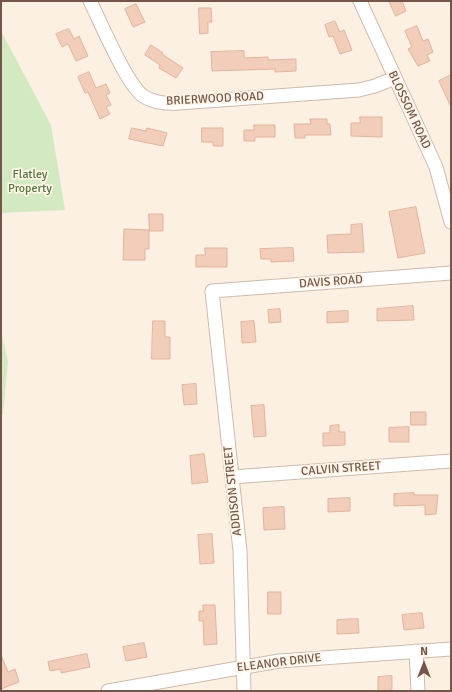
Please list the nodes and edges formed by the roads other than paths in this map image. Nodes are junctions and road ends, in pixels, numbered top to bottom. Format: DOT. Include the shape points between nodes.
graph roads {
  1 [pos="90,1"];
  2 [pos="360,1"];
  3 [pos="395,78"];
  4 [pos="451,222"];
  5 [pos="451,273"];
  6 [pos="212,291"];
  7 [pos="451,461"];
  8 [pos="232,477"];
  9 [pos="451,649"];
  10 [pos="416,651"];
  11 [pos="243,667"];
  12 [pos="108,691"];
  13 [pos="244,691"];
  14 [pos="418,691"];
  1 -- 3 [label="street, BRIERWOOD ROAD" via="130,80 138,92 155,101 179,104 359,90"];
  2 -- 3 [label="street, BLOSSOM ROAD"];
  3 -- 4 [label="street, BLOSSOM ROAD" via="438,171"];
  5 -- 6 [label="street, DAVIS ROAD"];
  6 -- 8 [label="street, ADDISON STREET"];
  7 -- 8 [label="street, CALVIN STREET"];
  8 -- 11 [label="street, ADDISON STREET" via="240,551"];
  9 -- 10 [label="street, ELEANOR DRIVE"];
  10 -- 11 [label="street, ELEANOR DRIVE" via="286,661"];
  10 -- 14 [label="street"];
  11 -- 12 [label="street, ELEANOR DRIVE"];
  11 -- 13 [label="street, ADDISON STREET"];
}
